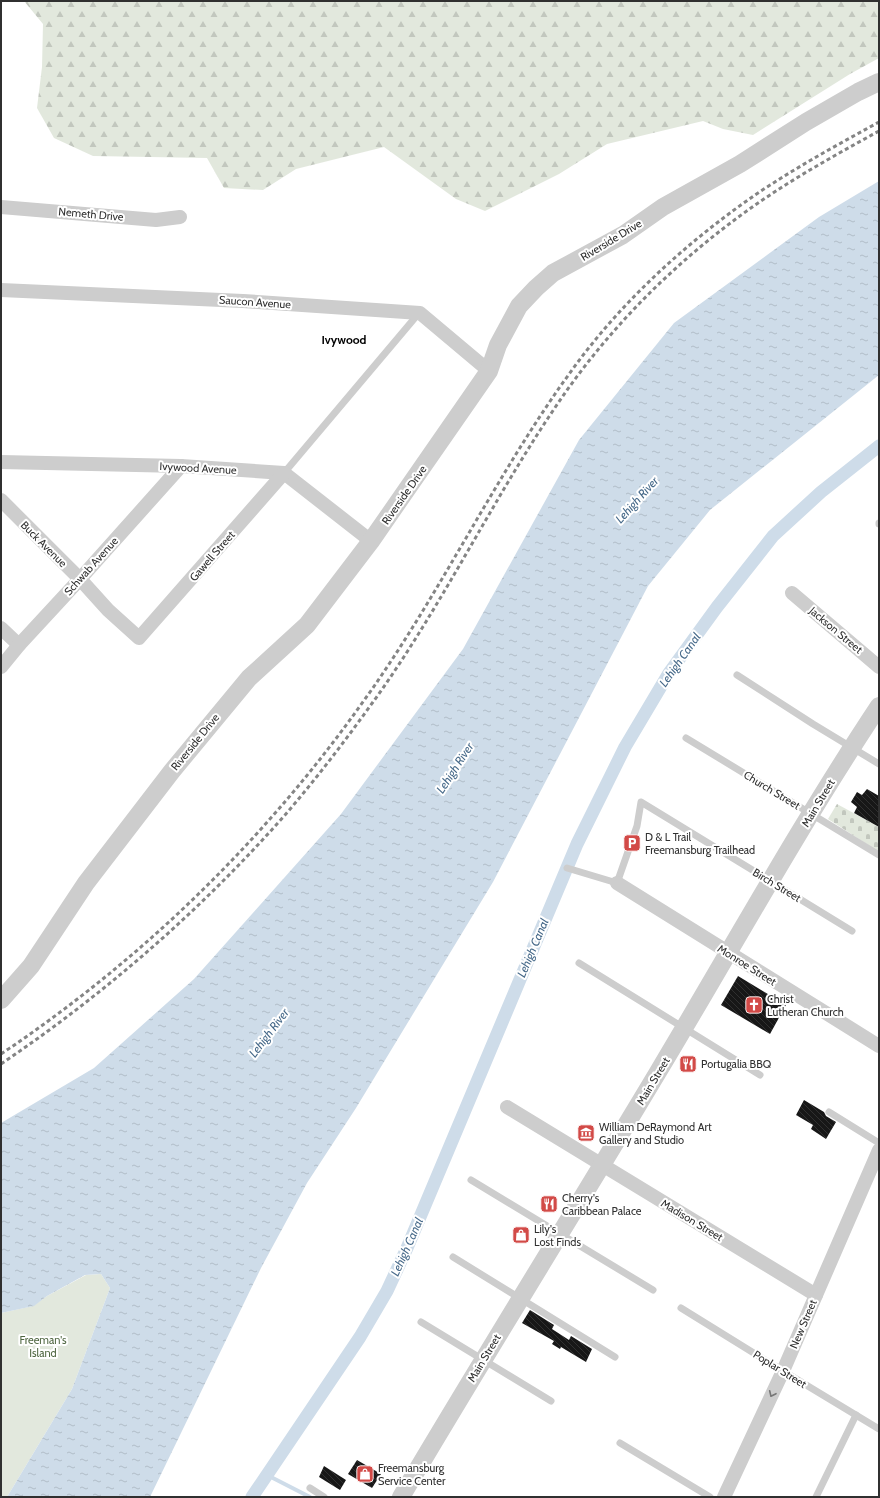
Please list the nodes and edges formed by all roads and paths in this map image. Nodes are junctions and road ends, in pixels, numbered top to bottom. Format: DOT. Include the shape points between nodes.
graph roads {
  1 [pos="879,82"];
  2 [pos="1,207"];
  3 [pos="180,217"];
  4 [pos="1,290"];
  5 [pos="420,313"];
  6 [pos="489,370"];
  7 [pos="1,462"];
  8 [pos="181,466"];
  9 [pos="284,473"];
  10 [pos="1,500"];
  11 [pos="371,541"];
  12 [pos="80,579"];
  13 [pos="792,593"];
  14 [pos="1,628"];
  15 [pos="139,638"];
  16 [pos="19,645"];
  17 [pos="1,667"];
  18 [pos="879,667"];
  19 [pos="737,675"];
  20 [pos="879,706"];
  21 [pos="686,738"];
  22 [pos="851,748"];
  23 [pos="879,764"];
  24 [pos="812,813"];
  25 [pos="879,855"];
  26 [pos="567,868"];
  27 [pos="771,881"];
  28 [pos="617,883"];
  29 [pos="852,931"];
  30 [pos="728,953"];
  31 [pos="579,963"];
  32 [pos="2,996"];
  33 [pos="684,1028"];
  34 [pos="879,1046"];
  35 [pos="760,1075"];
  36 [pos="507,1107"];
  37 [pos="829,1112"];
  38 [pos="879,1143"];
  39 [pos="879,1150"];
  40 [pos="602,1166"];
  41 [pos="471,1180"];
  42 [pos="560,1234"];
  43 [pos="453,1257"];
  44 [pos="653,1290"];
  45 [pos="816,1295"];
  46 [pos="520,1299"];
  47 [pos="681,1308"];
  48 [pos="421,1322"];
  49 [pos="615,1357"];
  50 [pos="483,1359"];
  51 [pos="783,1371"];
  52 [pos="551,1401"];
  53 [pos="856,1415"];
  54 [pos="879,1429"];
  55 [pos="620,1443"];
  56 [pos="310,1488"];
  57 [pos="324,1497"];
  58 [pos="400,1497"];
  59 [pos="710,1497"];
  60 [pos="724,1497"];
  61 [pos="816,1497"];
  1 -- 6 [label="street, Riverside Drive" via="806,122 740,164 663,207 622,235 553,273 519,306 498,345"];
  2 -- 3 [label="street, Nemeth Drive" via="156,220"];
  4 -- 5 [label="street, Saucon Avenue" via="243,301"];
  5 -- 6 [label="street"];
  5 -- 9 [label="lane"];
  6 -- 11 [label="street, Riverside Drive"];
  7 -- 8 [label="street, Ivywood Avenue"];
  8 -- 9 [label="street, Ivywood Avenue"];
  8 -- 12 [label="street, Schwab Avenue"];
  9 -- 11 [label="street"];
  9 -- 15 [label="street, Gawell Street"];
  10 -- 12 [label="street, Buck Avenue"];
  11 -- 32 [label="street, Riverside Drive" via="307,625 250,678 172,771 86,882 31,966"];
  12 -- 15 [label="street, Buck Avenue" via="108,610"];
  12 -- 16 [label="street, Schwab Avenue"];
  13 -- 18 [label="street, Jackson Street"];
  14 -- 16 [label="street"];
  16 -- 17 [label="street, Schwab Avenue"];
  19 -- 22 [label="lane"];
  20 -- 22 [label="street, Main Street"];
  21 -- 24 [label="lane, Church Street"];
  22 -- 23 [label="lane"];
  22 -- 24 [label="street, Main Street"];
  24 -- 25 [label="lane, Church Street"];
  24 -- 27 [label="street, Main Street"];
  26 -- 28 [label="lane"];
  27 -- 28 [label="lane, Birch Street" via="641,802 637,826"];
  27 -- 29 [label="lane, Birch Street"];
  27 -- 30 [label="street, Main Street"];
  28 -- 30 [label="street, Monroe Street"];
  30 -- 33 [label="street, Main Street"];
  30 -- 34 [label="street, Monroe Street"];
  31 -- 33 [label="lane"];
  33 -- 35 [label="lane"];
  33 -- 40 [label="street, Main Street"];
  36 -- 40 [label="street, Madison Street"];
  37 -- 38 [label="lane"];
  39 -- 45 [label="street, New Street"];
  40 -- 42 [label="street, Main Street"];
  40 -- 45 [label="street, Madison Street"];
  41 -- 42 [label="lane"];
  42 -- 44 [label="lane"];
  42 -- 46 [label="street, Main Street"];
  43 -- 46 [label="lane"];
  45 -- 51 [label="street, New Street"];
  46 -- 49 [label="lane"];
  46 -- 50 [label="street, Main Street"];
  47 -- 51 [label="lane, Poplar Street"];
  48 -- 50 [label="lane"];
  50 -- 52 [label="lane"];
  50 -- 58 [label="street, Main Street"];
  51 -- 53 [label="lane, Poplar Street"];
  51 -- 60 [label="street, New Street, one-way"];
  53 -- 54 [label="lane, Poplar Street"];
  53 -- 61 [label="lane"];
  55 -- 59 [label="lane"];
  56 -- 57 [label="lane"];
}
